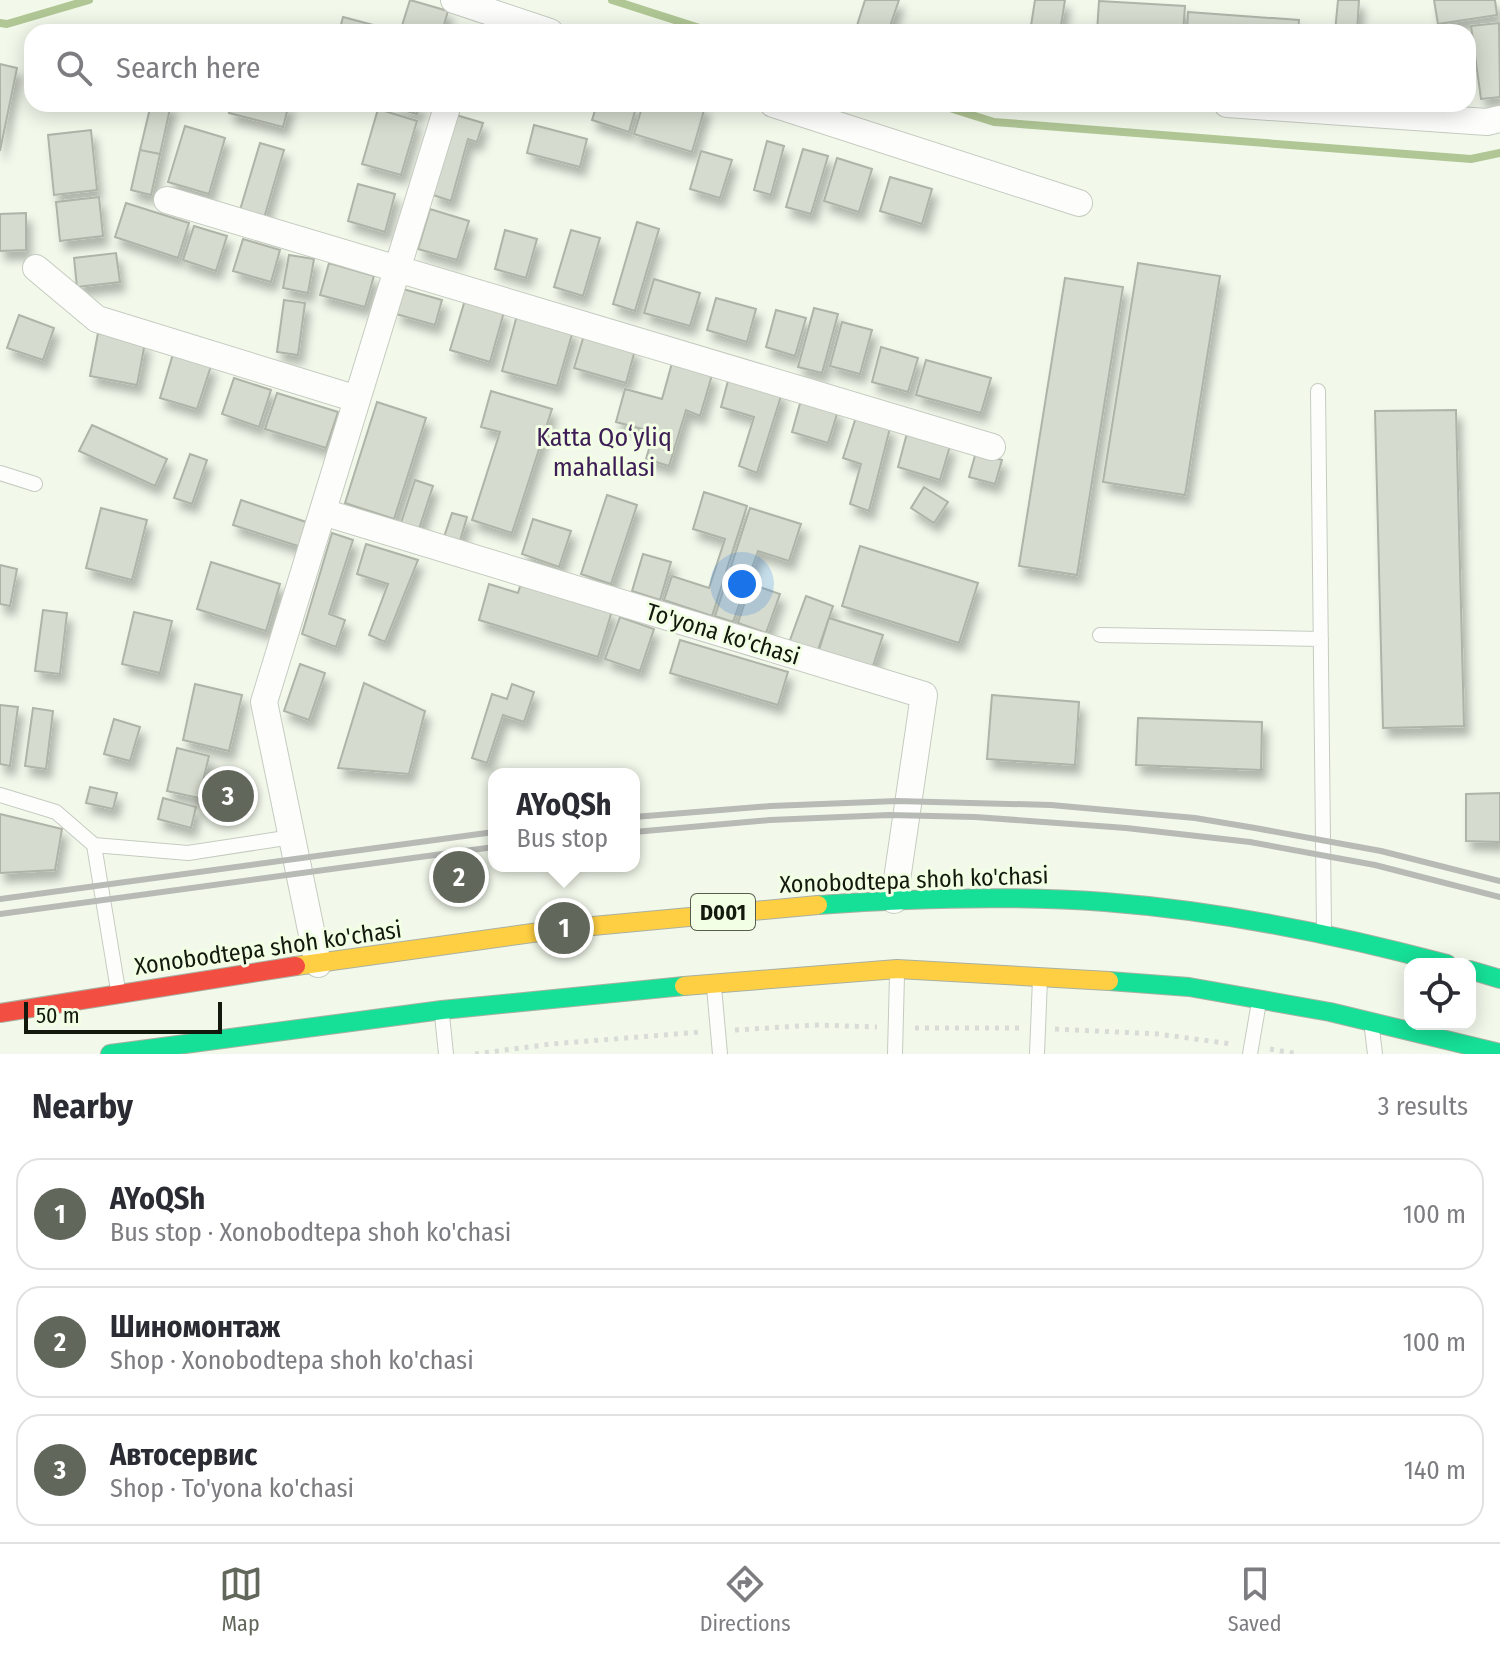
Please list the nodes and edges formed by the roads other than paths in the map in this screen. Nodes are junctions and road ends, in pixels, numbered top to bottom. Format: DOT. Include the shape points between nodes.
graph roads {
  1 [pos="467,13"];
  2 [pos="515,24"];
  3 [pos="446,112"];
  4 [pos="798,112"];
  5 [pos="1343,112"];
  6 [pos="1500,119"];
  7 [pos="167,200"];
  8 [pos="1079,203"];
  9 [pos="36,268"];
  10 [pos="397,270"];
  11 [pos="1318,391"];
  12 [pos="357,399"];
  13 [pos="992,447"];
  14 [pos="0,473"];
  15 [pos="35,484"];
  16 [pos="323,512"];
  17 [pos="1100,635"];
  18 [pos="1321,639"];
  19 [pos="0,795"];
  20 [pos="292,837"];
  21 [pos="94,845"];
  22 [pos="894,900"];
  23 [pos="1324,934"];
  24 [pos="1422,958"];
  25 [pos="318,964"];
  26 [pos="897,969"];
  27 [pos="1476,972"];
  28 [pos="1040,975"];
  29 [pos="1500,979"];
  30 [pos="713,982"];
  31 [pos="119,994"];
  32 [pos="1260,998"];
  33 [pos="442,1010"];
  34 [pos="0,1013"];
  35 [pos="1371,1021"];
  36 [pos="248,1034"];
  37 [pos="1500,1053"];
  38 [pos="110,1054"];
  39 [pos="236,1054"];
  40 [pos="262,1054"];
  41 [pos="446,1054"];
  42 [pos="720,1054"];
  43 [pos="895,1054"];
  44 [pos="1037,1054"];
  45 [pos="1250,1054"];
  46 [pos="1375,1054"];
  1 -- 2 [label="street"];
  3 -- 10 [label="street"];
  4 -- 8 [label="street"];
  5 -- 6 [label="street"];
  7 -- 10 [label="street"];
  9 -- 12 [label="street" via="97,319"];
  10 -- 12 [label="street"];
  10 -- 13 [label="street"];
  11 -- 18 [label="lane"];
  12 -- 16 [label="street"];
  14 -- 15 [label="lane"];
  16 -- 20 [label="street" via="264,702"];
  16 -- 22 [label="street, To'yona ko'chasi" via="924,695"];
  17 -- 18 [label="lane"];
  18 -- 23 [label="lane"];
  19 -- 21 [label="lane" via="56,812"];
  20 -- 21 [label="lane" via="188,853"];
  20 -- 25 [label="street"];
  21 -- 31 [label="lane"];
  22 -- 23 [label="highway, Xonobodtepa shoh ko'chasi / D001" via="1106,902"];
  22 -- 25 [label="highway, Xonobodtepa shoh ko'chasi / D001" via="864,908 564,928"];
  23 -- 24 [label="highway, Xonobodtepa shoh ko'chasi / D001"];
  25 -- 31 [label="highway, Xonobodtepa shoh ko'chasi / D001"];
  26 -- 28 [label="highway"];
  26 -- 30 [label="highway" via="870,963"];
  26 -- 43 [label="lane"];
  27 -- 29 [label="highway"];
  28 -- 32 [label="highway"];
  28 -- 44 [label="lane"];
  30 -- 33 [label="highway"];
  30 -- 42 [label="lane"];
  31 -- 34 [label="highway, Xonobodtepa shoh ko'chasi / D001"];
  32 -- 35 [label="highway"];
  32 -- 45 [label="lane"];
  33 -- 36 [label="highway"];
  33 -- 41 [label="lane"];
  35 -- 37 [label="highway"];
  35 -- 46 [label="lane"];
  36 -- 38 [label="highway"];
  36 -- 39 [label="lane"];
  36 -- 40 [label="lane"];
}
